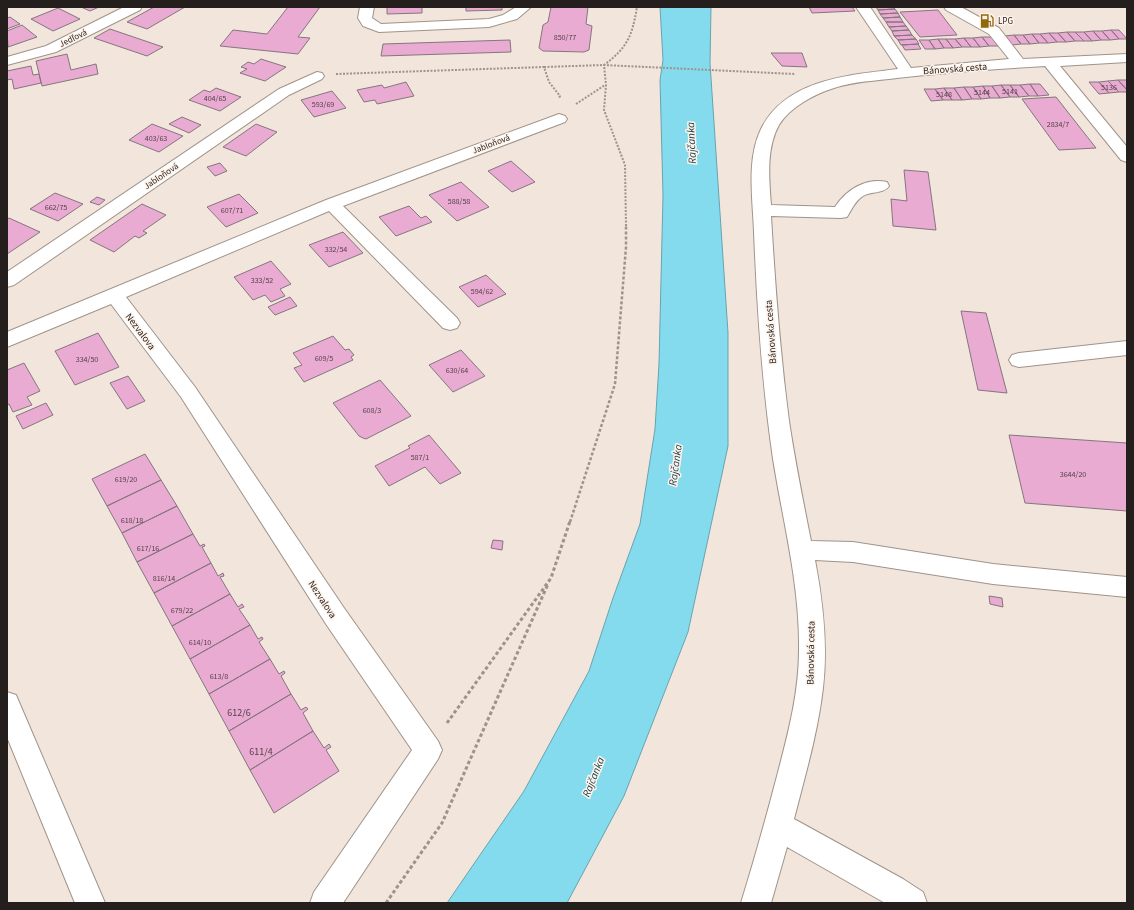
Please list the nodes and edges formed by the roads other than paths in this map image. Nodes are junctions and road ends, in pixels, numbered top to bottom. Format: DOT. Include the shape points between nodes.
graph roads {
  1 [pos="136,7"];
  2 [pos="367,7"];
  3 [pos="524,7"];
  4 [pos="863,7"];
  5 [pos="952,7"];
  6 [pos="1127,58"];
  7 [pos="7,60"];
  8 [pos="1049,62"];
  9 [pos="1020,64"];
  10 [pos="907,72"];
  11 [pos="317,76"];
  12 [pos="559,119"];
  13 [pos="1127,157"];
  14 [pos="881,186"];
  15 [pos="332,204"];
  16 [pos="762,210"];
  17 [pos="7,281"];
  18 [pos="115,296"];
  19 [pos="450,324"];
  20 [pos="7,340"];
  21 [pos="1127,348"];
  22 [pos="1019,360"];
  23 [pos="800,550"];
  24 [pos="1127,587"];
  25 [pos="7,704"];
  26 [pos="778,826"];
  27 [pos="90,903"];
  28 [pos="325,903"];
  29 [pos="756,903"];
  30 [pos="912,903"];
  1 -- 7 [label="street, Jedľová" via="51,49"];
  2 -- 3 [label="street" via="364,18 372,26 379,28 488,23 514,16"];
  4 -- 10 [label="street"];
  5 -- 9 [label="street" via="994,31"];
  6 -- 8 [label="street, Bánovská cesta"];
  8 -- 9 [label="street, Bánovská cesta"];
  8 -- 13 [label="street"];
  9 -- 10 [label="street, Bánovská cesta"];
  10 -- 16 [label="street, Bánovská cesta" via="820,87 798,100 777,118 767,133 762,151"];
  11 -- 17 [label="street, Jabloňová" via="284,92"];
  12 -- 15 [label="street, Jabloňová"];
  14 -- 16 [label="street" via="853,194 841,213"];
  15 -- 18 [label="street, Jabloňová"];
  15 -- 19 [label="street"];
  16 -- 23 [label="street, Bánovská cesta" via="774,388"];
  18 -- 20 [label="street, Jabloňová"];
  18 -- 28 [label="street, Nezvalova" via="188,392 335,616 428,750"];
  21 -- 22 [label="street"];
  23 -- 24 [label="street" via="853,552 993,574"];
  23 -- 26 [label="street, Bánovská cesta" via="812,638 811,676 806,711"];
  25 -- 27 [label="street"];
  26 -- 29 [label="street, Bánovská cesta"];
  26 -- 30 [label="street"];
}
